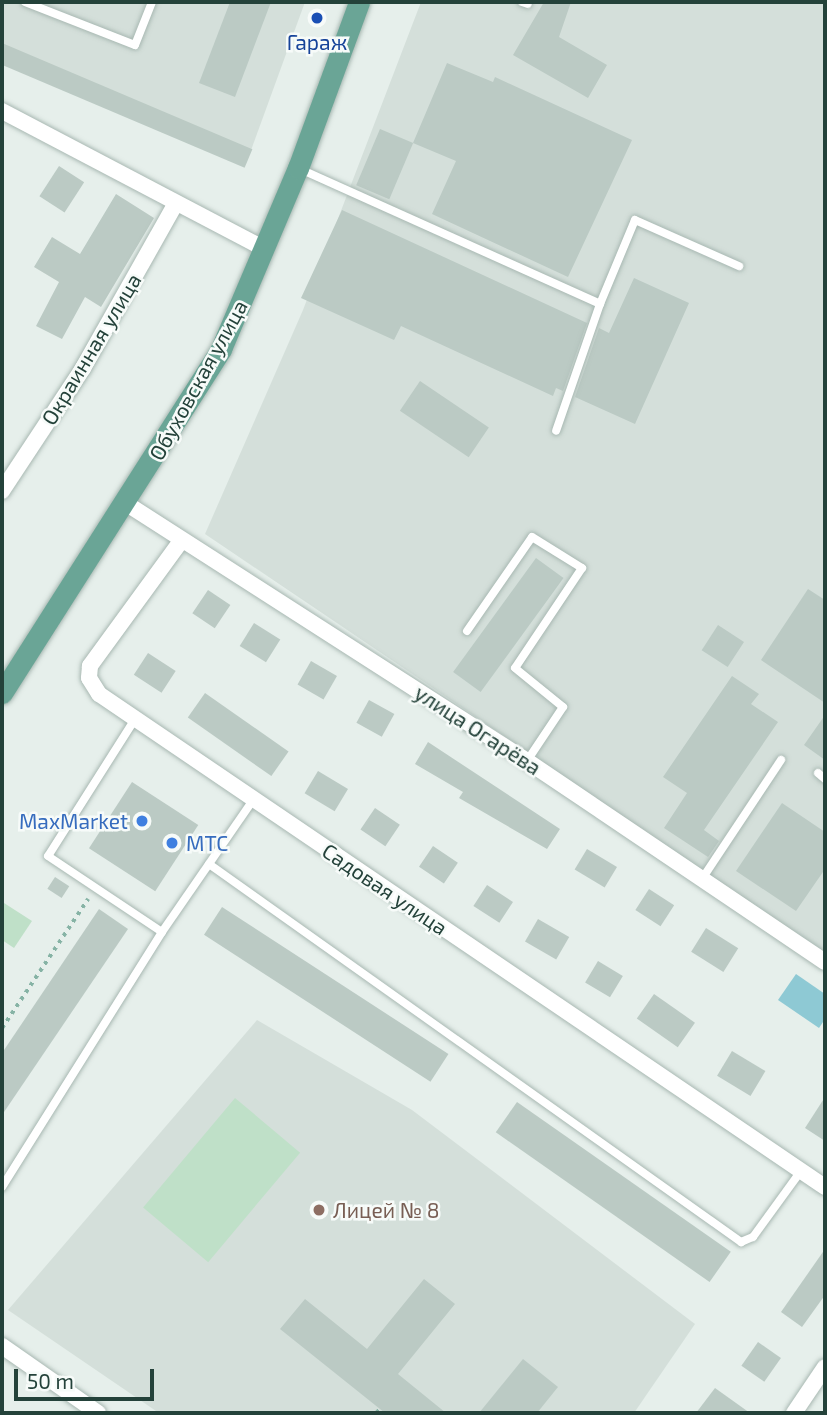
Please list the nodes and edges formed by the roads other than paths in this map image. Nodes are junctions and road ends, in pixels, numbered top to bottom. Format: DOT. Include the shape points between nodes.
graph roads {
  1 [pos="25,2"];
  2 [pos="152,2"];
  3 [pos="359,2"];
  4 [pos="2,111"];
  5 [pos="298,168"];
  6 [pos="176,203"];
  7 [pos="265,249"];
  8 [pos="739,266"];
  9 [pos="600,304"];
  10 [pos="556,431"];
  11 [pos="2,491"];
  12 [pos="127,504"];
  13 [pos="181,541"];
  14 [pos="467,631"];
  15 [pos="2,693"];
  16 [pos="135,719"];
  17 [pos="780,760"];
  18 [pos="527,761"];
  19 [pos="253,800"];
  20 [pos="209,864"];
  21 [pos="702,879"];
  22 [pos="162,932"];
  23 [pos="825,962"];
  24 [pos="801,1171"];
  25 [pos="2,1187"];
  26 [pos="825,1187"];
  27 [pos="2,1346"];
  28 [pos="825,1367"];
  29 [pos="98,1413"];
  30 [pos="794,1413"];
  1 -- 2 [label="lane" via="135,45"];
  3 -- 5 [label="main road, Обуховская улица"];
  4 -- 6 [label="street"];
  5 -- 7 [label="main road, Обуховская улица"];
  5 -- 9 [label="lane"];
  6 -- 7 [label="street"];
  6 -- 11 [label="street, Окраинная улица" via="83,368"];
  7 -- 12 [label="main road, Обуховская улица" via="220,349"];
  8 -- 9 [label="lane" via="635,220"];
  9 -- 10 [label="lane"];
  12 -- 13 [label="street, улица Огарёва"];
  12 -- 15 [label="main road, Обуховская улица"];
  13 -- 16 [label="street, Садовая улица" via="90,666 89,678 99,694"];
  13 -- 18 [label="street, улица Огарёва"];
  14 -- 18 [label="lane" via="532,537 582,568 515,668 563,707"];
  16 -- 19 [label="street, Садовая улица"];
  16 -- 22 [label="lane" via="48,856"];
  17 -- 21 [label="lane"];
  18 -- 21 [label="street, улица Огарёва"];
  19 -- 20 [label="lane"];
  19 -- 24 [label="street, Садовая улица"];
  20 -- 22 [label="lane"];
  20 -- 24 [label="lane" via="741,1242 753,1237"];
  21 -- 23 [label="street, улица Огарёва"];
  22 -- 25 [label="lane"];
  24 -- 26 [label="street, Садовая улица"];
  27 -- 29 [label="street"];
  28 -- 30 [label="street"];
}
